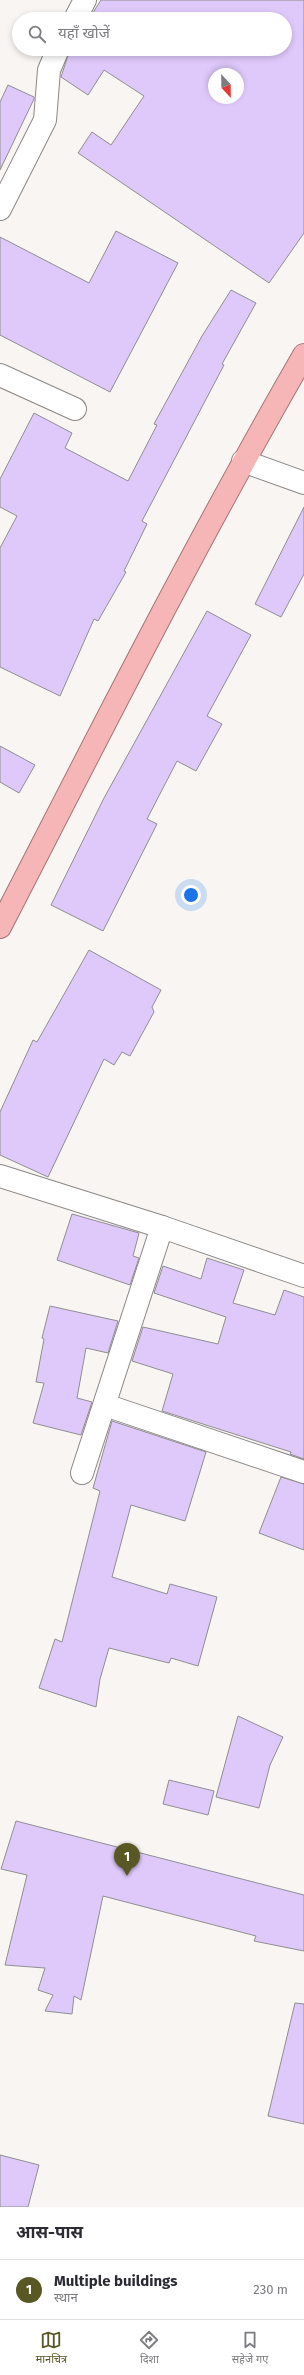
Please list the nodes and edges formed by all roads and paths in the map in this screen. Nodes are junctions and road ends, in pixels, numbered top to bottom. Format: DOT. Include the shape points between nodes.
graph roads {
  1 [pos="85,0"];
  2 [pos="79,12"];
  3 [pos="55,56"];
  4 [pos="0,209"];
  5 [pos="304,355"];
  6 [pos="0,375"];
  7 [pos="75,410"];
  8 [pos="243,461"];
  9 [pos="304,483"];
  10 [pos="0,927"];
  11 [pos="0,1176"];
  12 [pos="162,1227"];
  13 [pos="304,1276"];
  14 [pos="105,1405"];
  15 [pos="304,1472"];
  16 [pos="82,1473"];
  1 -- 2 [label="street"];
  3 -- 4 [label="street" via="49,70 45,120"];
  5 -- 8 [label="highway"];
  6 -- 7 [label="street"];
  8 -- 9 [label="street"];
  8 -- 10 [label="highway"];
  11 -- 12 [label="street"];
  12 -- 13 [label="street"];
  12 -- 14 [label="street"];
  14 -- 15 [label="street"];
  14 -- 16 [label="street"];
}
